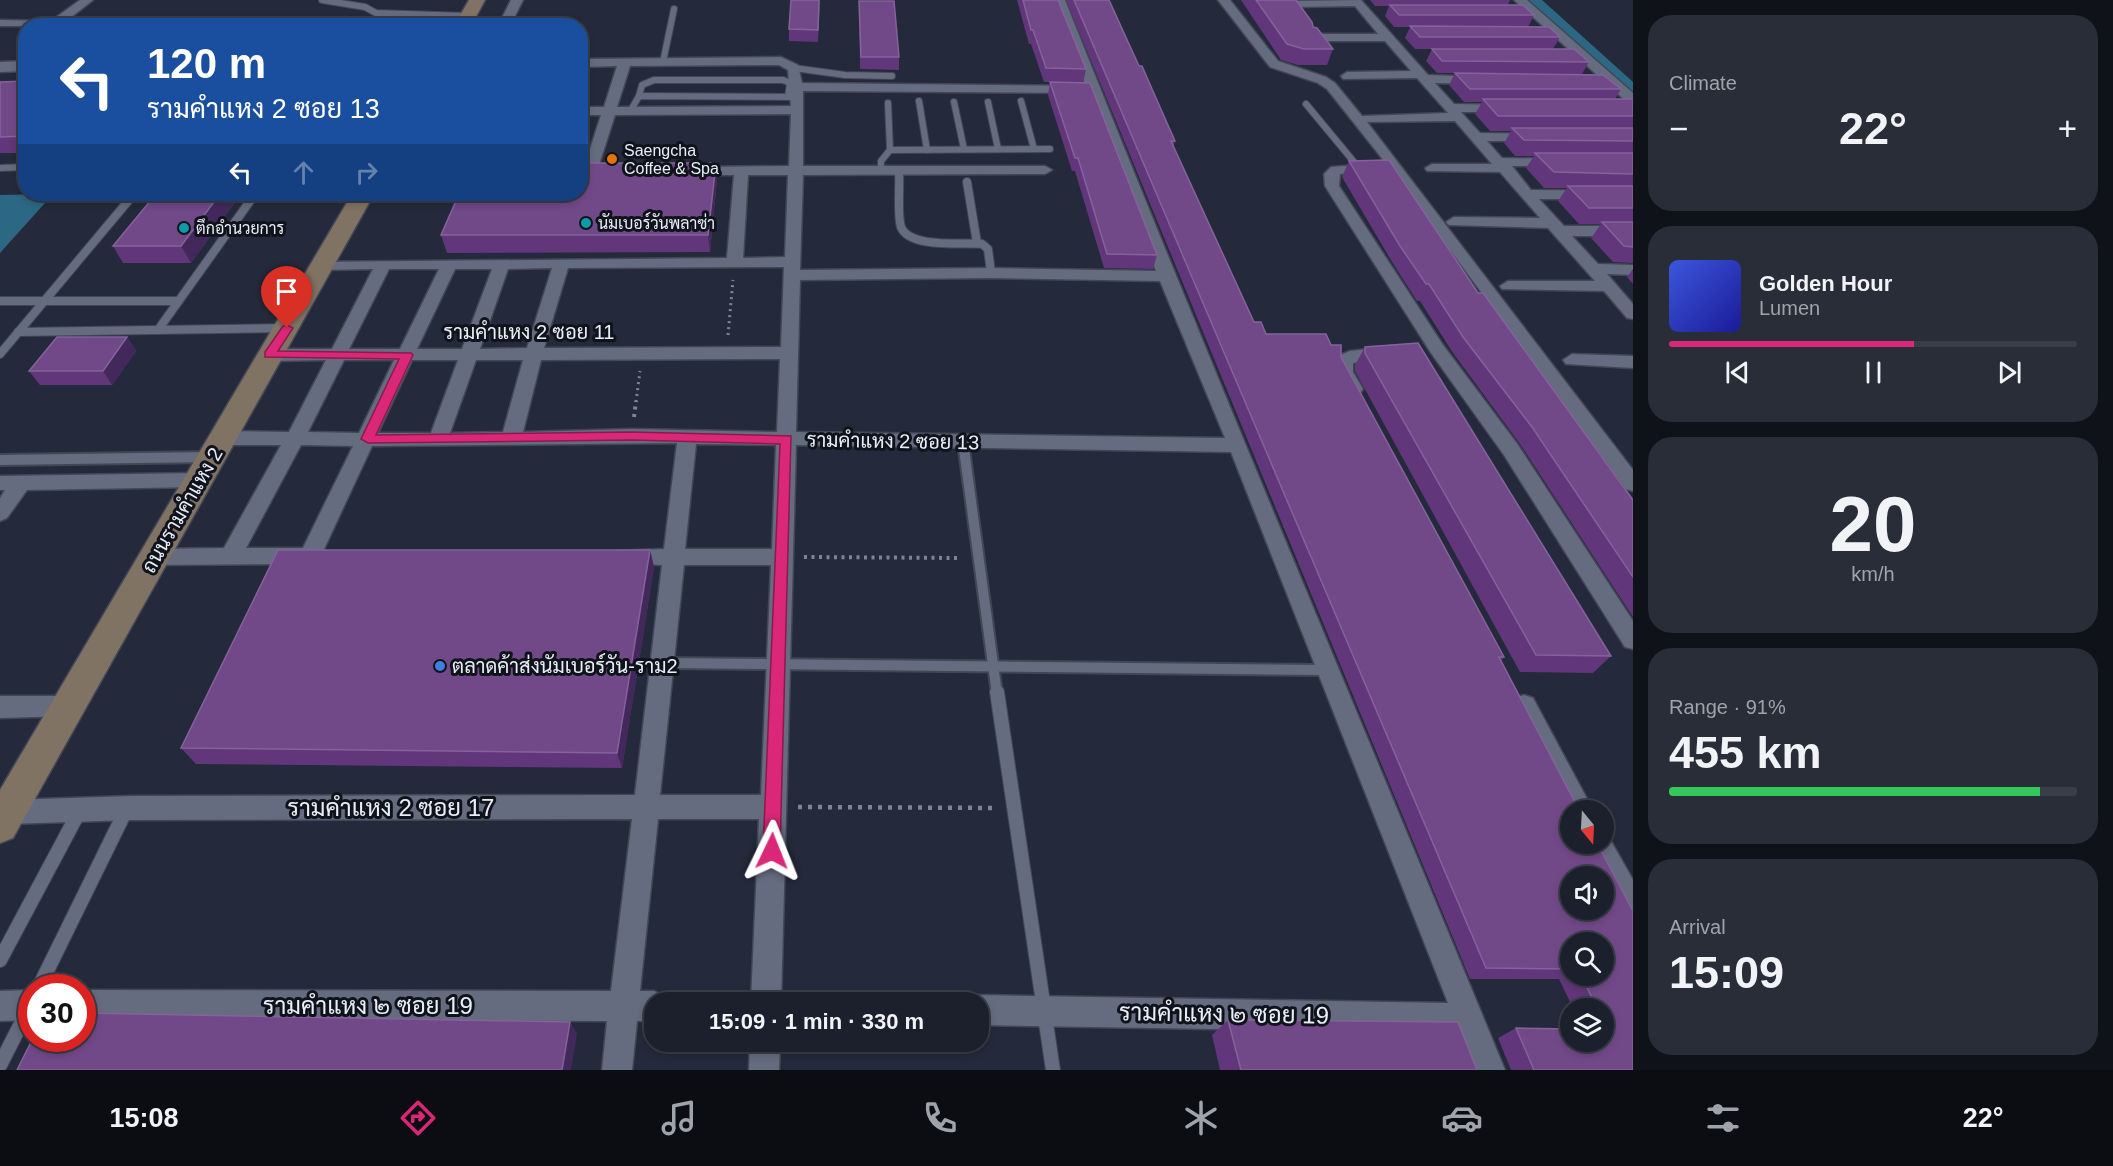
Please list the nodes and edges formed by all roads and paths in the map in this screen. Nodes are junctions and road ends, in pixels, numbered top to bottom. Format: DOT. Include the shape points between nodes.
graph roads {
  1 [pos="87,0"];
  2 [pos="322,0"];
  3 [pos="477,0"];
  4 [pos="517,0"];
  5 [pos="1059,0"];
  6 [pos="1224,0"];
  7 [pos="1520,0"];
  8 [pos="1294,4"];
  9 [pos="1359,5"];
  10 [pos="674,9"];
  11 [pos="1387,11"];
  12 [pos="1511,12"];
  13 [pos="1533,12"];
  14 [pos="63,18"];
  15 [pos="431,18"];
  16 [pos="466,18"];
  17 [pos="508,18"];
  18 [pos="0,23"];
  19 [pos="18,24"];
  20 [pos="1406,32"];
  21 [pos="1534,33"];
  22 [pos="1558,33"];
  23 [pos="1385,35"];
  24 [pos="1313,38"];
  25 [pos="1403,54"];
  26 [pos="1427,55"];
  27 [pos="1558,55"];
  28 [pos="1582,55"];
  29 [pos="625,62"];
  30 [pos="663,62"];
  31 [pos="588,63"];
  32 [pos="18,66"];
  33 [pos="0,67"];
  34 [pos="892,76"];
  35 [pos="1347,76"];
  36 [pos="1422,77"];
  37 [pos="1494,80"];
  38 [pos="1588,81"];
  39 [pos="1611,81"];
  40 [pos="1094,89"];
  41 [pos="795,92"];
  42 [pos="639,96"];
  43 [pos="919,101"];
  44 [pos="1021,101"];
  45 [pos="954,102"];
  46 [pos="988,102"];
  47 [pos="888,103"];
  48 [pos="1306,104"];
  49 [pos="1629,105"];
  50 [pos="1518,108"];
  51 [pos="610,110"];
  52 [pos="631,110"];
  53 [pos="588,111"];
  54 [pos="1453,113"];
  55 [pos="1366,118"];
  56 [pos="1475,137"];
  57 [pos="1554,137"];
  58 [pos="964,149"];
  59 [pos="998,149"];
  60 [pos="1034,149"];
  61 [pos="1050,149"];
  62 [pos="890,150"];
  63 [pos="927,150"];
  64 [pos="1567,162"];
  65 [pos="1503,165"];
  66 [pos="18,167"];
  67 [pos="0,168"];
  68 [pos="1359,168"];
  69 [pos="1397,168"];
  70 [pos="1431,168"];
  71 [pos="1045,170"];
  72 [pos="591,171"];
  73 [pos="671,171"];
  74 [pos="741,171"];
  75 [pos="881,171"];
  76 [pos="898,171"];
  77 [pos="796,172"];
  78 [pos="967,182"];
  79 [pos="1528,194"];
  80 [pos="1633,195"];
  81 [pos="128,201"];
  82 [pos="250,201"];
  83 [pos="359,201"];
  84 [pos="1454,222"];
  85 [pos="1555,227"];
  86 [pos="1633,231"];
  87 [pos="977,243"];
  88 [pos="562,263"];
  89 [pos="735,263"];
  90 [pos="384,264"];
  91 [pos="449,264"];
  92 [pos="502,264"];
  93 [pos="321,265"];
  94 [pos="792,269"];
  95 [pos="1593,270"];
  96 [pos="1633,270"];
  97 [pos="991,273"];
  98 [pos="1166,276"];
  99 [pos="1508,286"];
  100 [pos="1608,286"];
  101 [pos="178,301"];
  102 [pos="0,302"];
  103 [pos="43,302"];
  104 [pos="1633,314"];
  105 [pos="287,328"];
  106 [pos="158,330"];
  107 [pos="18,332"];
  108 [pos="1437,349"];
  109 [pos="789,353"];
  110 [pos="0,354"];
  111 [pos="643,354"];
  112 [pos="727,354"];
  113 [pos="270,355"];
  114 [pos="407,355"];
  115 [pos="338,356"];
  116 [pos="468,356"];
  117 [pos="532,356"];
  118 [pos="1572,360"];
  119 [pos="1633,362"];
  120 [pos="1361,403"];
  121 [pos="632,436"];
  122 [pos="687,437"];
  123 [pos="295,438"];
  124 [pos="368,439"];
  125 [pos="511,439"];
  126 [pos="438,440"];
  127 [pos="786,440"];
  128 [pos="963,442"];
  129 [pos="1238,445"];
  130 [pos="212,458"];
  131 [pos="0,460"];
  132 [pos="22,482"];
  133 [pos="0,483"];
  134 [pos="1633,484"];
  135 [pos="0,513"];
  136 [pos="231,556"];
  137 [pos="310,556"];
  138 [pos="334,556"];
  139 [pos="154,557"];
  140 [pos="603,557"];
  141 [pos="674,557"];
  142 [pos="782,557"];
  143 [pos="977,558"];
  144 [pos="1633,640"];
  145 [pos="661,663"];
  146 [pos="778,665"];
  147 [pos="995,667"];
  148 [pos="1329,670"];
  149 [pos="1513,685"];
  150 [pos="68,706"];
  151 [pos="0,707"];
  152 [pos="1575,800"];
  153 [pos="646,807"];
  154 [pos="773,807"];
  155 [pos="127,808"];
  156 [pos="1012,808"];
  157 [pos="81,810"];
  158 [pos="4,818"];
  159 [pos="1604,854"];
  160 [pos="1633,908"];
  161 [pos="0,960"];
  162 [pos="46,974"];
  163 [pos="766,992"];
  164 [pos="18,1003"];
  165 [pos="96,1005"];
  166 [pos="0,1006"];
  167 [pos="644,1006"];
  168 [pos="624,1007"];
  169 [pos="989,1010"];
  170 [pos="1044,1011"];
  171 [pos="1470,1018"];
  172 [pos="18,1030"];
  173 [pos="765,1052"];
  174 [pos="0,1065"];
  175 [pos="617,1070"];
  176 [pos="764,1070"];
  177 [pos="1053,1070"];
  178 [pos="1490,1070"];
  1 -- 14 [label="street"];
  2 -- 15 [label="lane" via="365,7 376,13"];
  3 -- 16 [label="main road"];
  4 -- 17 [label="street"];
  5 -- 40 [label="street"];
  6 -- 69 [label="street" via="1274,64 1328,83"];
  7 -- 13 [label="street"];
  8 -- 9 [label="street"];
  9 -- 11 [label="street"];
  9 -- 23 [label="street"];
  10 -- 30 [label="lane"];
  12 -- 13 [label="street"];
  13 -- 22 [label="street"];
  18 -- 19 [label="street"];
  20 -- 23 [label="street"];
  21 -- 22 [label="street"];
  22 -- 28 [label="street"];
  23 -- 24 [label="street"];
  23 -- 25 [label="street"];
  25 -- 26 [label="street"];
  25 -- 36 [label="street"];
  27 -- 28 [label="street"];
  28 -- 39 [label="street"];
  29 -- 30 [label="street"];
  29 -- 31 [label="street"];
  29 -- 51 [label="street"];
  30 -- 41 [label="street" via="781,61"];
  32 -- 33 [label="street"];
  34 -- 41 [label="lane" via="844,75"];
  35 -- 36 [label="street"];
  36 -- 37 [label="street"];
  36 -- 54 [label="street"];
  38 -- 39 [label="street"];
  39 -- 49 [label="street"];
  40 -- 41 [label="street"];
  40 -- 98 [label="street"];
  41 -- 42 [label="lane"];
  41 -- 42 [label="lane" via="783,80 654,80 642,85"];
  41 -- 52 [label="street"];
  41 -- 77 [label="street"];
  42 -- 52 [label="lane"];
  43 -- 63 [label="lane"];
  44 -- 60 [label="lane"];
  45 -- 58 [label="lane"];
  46 -- 59 [label="lane"];
  47 -- 62 [label="lane"];
  48 -- 68 [label="lane"];
  50 -- 54 [label="street"];
  51 -- 52 [label="street"];
  51 -- 53 [label="street"];
  51 -- 72 [label="street"];
  54 -- 55 [label="street"];
  54 -- 56 [label="street"];
  56 -- 57 [label="street"];
  56 -- 65 [label="street"];
  58 -- 59 [label="lane"];
  58 -- 63 [label="lane"];
  59 -- 60 [label="lane"];
  60 -- 61 [label="lane"];
  62 -- 63 [label="lane"];
  62 -- 75 [label="lane" via="881,161"];
  64 -- 65 [label="street"];
  65 -- 70 [label="street"];
  65 -- 79 [label="street"];
  66 -- 67 [label="lane"];
  68 -- 69 [label="street"];
  68 -- 108 [label="street" via="1336,170 1331,174 1332,186"];
  69 -- 134 [label="street"];
  71 -- 76 [label="street"];
  73 -- 74 [label="street"];
  74 -- 77 [label="street"];
  74 -- 89 [label="street"];
  75 -- 76 [label="street"];
  75 -- 77 [label="street"];
  76 -- 87 [label="lane" via="901,227 905,234 920,241"];
  77 -- 94 [label="street"];
  78 -- 87 [label="lane"];
  79 -- 80 [label="street"];
  79 -- 85 [label="street"];
  81 -- 103 [label="lane"];
  82 -- 101 [label="lane"];
  83 -- 93 [label="main road, ถนนรามคำแหง 2"];
  84 -- 85 [label="street"];
  85 -- 86 [label="street"];
  85 -- 95 [label="street"];
  87 -- 97 [label="lane" via="988,249"];
  88 -- 89 [label="street"];
  88 -- 92 [label="street"];
  88 -- 117 [label="street"];
  89 -- 94 [label="street"];
  89 -- 112 [label="path"];
  90 -- 91 [label="street"];
  90 -- 93 [label="street"];
  90 -- 115 [label="street"];
  91 -- 92 [label="street"];
  91 -- 114 [label="street"];
  92 -- 116 [label="street"];
  93 -- 105 [label="main road, ถนนรามคำแหง 2"];
  94 -- 97 [label="street"];
  94 -- 109 [label="street"];
  95 -- 96 [label="street"];
  95 -- 100 [label="street"];
  97 -- 98 [label="street"];
  98 -- 129 [label="street"];
  99 -- 100 [label="street"];
  100 -- 104 [label="street"];
  101 -- 103 [label="lane"];
  101 -- 106 [label="lane"];
  102 -- 103 [label="lane"];
  103 -- 107 [label="lane"];
  105 -- 106 [label="lane"];
  105 -- 113 [label="main road, ถนนรามคำแหง 2"];
  106 -- 107 [label="lane"];
  107 -- 110 [label="lane"];
  108 -- 120 [label="street" via="1344,360 1344,372"];
  108 -- 144 [label="street" via="1511,450"];
  109 -- 112 [label="street, รามคำแหง 2 ซอย 11"];
  109 -- 127 [label="street"];
  111 -- 112 [label="street, รามคำแหง 2 ซอย 11"];
  111 -- 117 [label="street, รามคำแหง 2 ซอย 11"];
  111 -- 121 [label="path"];
  113 -- 115 [label="street, รามคำแหง 2 ซอย 11"];
  113 -- 130 [label="main road, ถนนรามคำแหง 2"];
  114 -- 115 [label="street, รามคำแหง 2 ซอย 11"];
  114 -- 116 [label="street, รามคำแหง 2 ซอย 11"];
  114 -- 124 [label="street"];
  115 -- 123 [label="street"];
  116 -- 117 [label="street, รามคำแหง 2 ซอย 11"];
  116 -- 126 [label="street"];
  117 -- 125 [label="street"];
  118 -- 119 [label="street"];
  121 -- 122 [label="street, รามคำแหง 2 ซอย 13"];
  121 -- 125 [label="street, รามคำแหง 2 ซอย 13"];
  122 -- 127 [label="street, รามคำแหง 2 ซอย 13"];
  122 -- 141 [label="street"];
  123 -- 124 [label="street, รามคำแหง 2 ซอย 13"];
  123 -- 130 [label="street, รามคำแหง 2 ซอย 13"];
  123 -- 136 [label="street"];
  124 -- 126 [label="street, รามคำแหง 2 ซอย 13"];
  124 -- 137 [label="street"];
  125 -- 126 [label="street, รามคำแหง 2 ซอย 13"];
  127 -- 128 [label="street, รามคำแหง 2 ซอย 13"];
  127 -- 142 [label="street"];
  128 -- 129 [label="street, รามคำแหง 2 ซอย 13"];
  128 -- 143 [label="lane"];
  129 -- 148 [label="street"];
  130 -- 131 [label="lane"];
  130 -- 132 [label="street, รามคำแหง 2 ซอย 13"];
  130 -- 139 [label="main road, ถนนรามคำแหง 2"];
  132 -- 133 [label="street, รามคำแหง 2 ซอย 13"];
  132 -- 135 [label="street"];
  136 -- 137 [label="street"];
  136 -- 139 [label="street"];
  137 -- 138 [label="street"];
  139 -- 150 [label="main road, ถนนรามคำแหง 2"];
  140 -- 141 [label="street"];
  141 -- 142 [label="street"];
  141 -- 145 [label="street"];
  142 -- 143 [label="path"];
  142 -- 146 [label="street"];
  143 -- 147 [label="lane"];
  145 -- 146 [label="lane"];
  145 -- 153 [label="street"];
  146 -- 147 [label="lane"];
  146 -- 154 [label="street"];
  147 -- 148 [label="lane"];
  147 -- 156 [label="lane"];
  148 -- 171 [label="street"];
  149 -- 152 [label="street"];
  150 -- 151 [label="street"];
  150 -- 158 [label="main road, ถนนรามคำแหง 2"];
  153 -- 154 [label="street, รามคำแหง 2 ซอย 17"];
  153 -- 155 [label="street, รามคำแหง 2 ซอย 17"];
  153 -- 168 [label="street"];
  154 -- 156 [label="path"];
  154 -- 163 [label="street"];
  155 -- 157 [label="street, รามคำแหง 2 ซอย 17"];
  155 -- 162 [label="lane"];
  156 -- 170 [label="lane"];
  157 -- 158 [label="street, รามคำแหง 2 ซอย 17"];
  157 -- 161 [label="lane"];
  159 -- 160 [label="street"];
  164 -- 166 [label="street"];
  165 -- 168 [label="street, รามคำแหง ๒ ซอย 19"];
  167 -- 168 [label="street, รามคำแหง ๒ ซอย 19"];
  168 -- 175 [label="street"];
  169 -- 170 [label="street, รามคำแหง ๒ ซอย 19"];
  170 -- 171 [label="street, รามคำแหง ๒ ซอย 19"];
  170 -- 177 [label="lane"];
  171 -- 178 [label="street"];
  172 -- 174 [label="lane"];
  173 -- 176 [label="street"];
}
